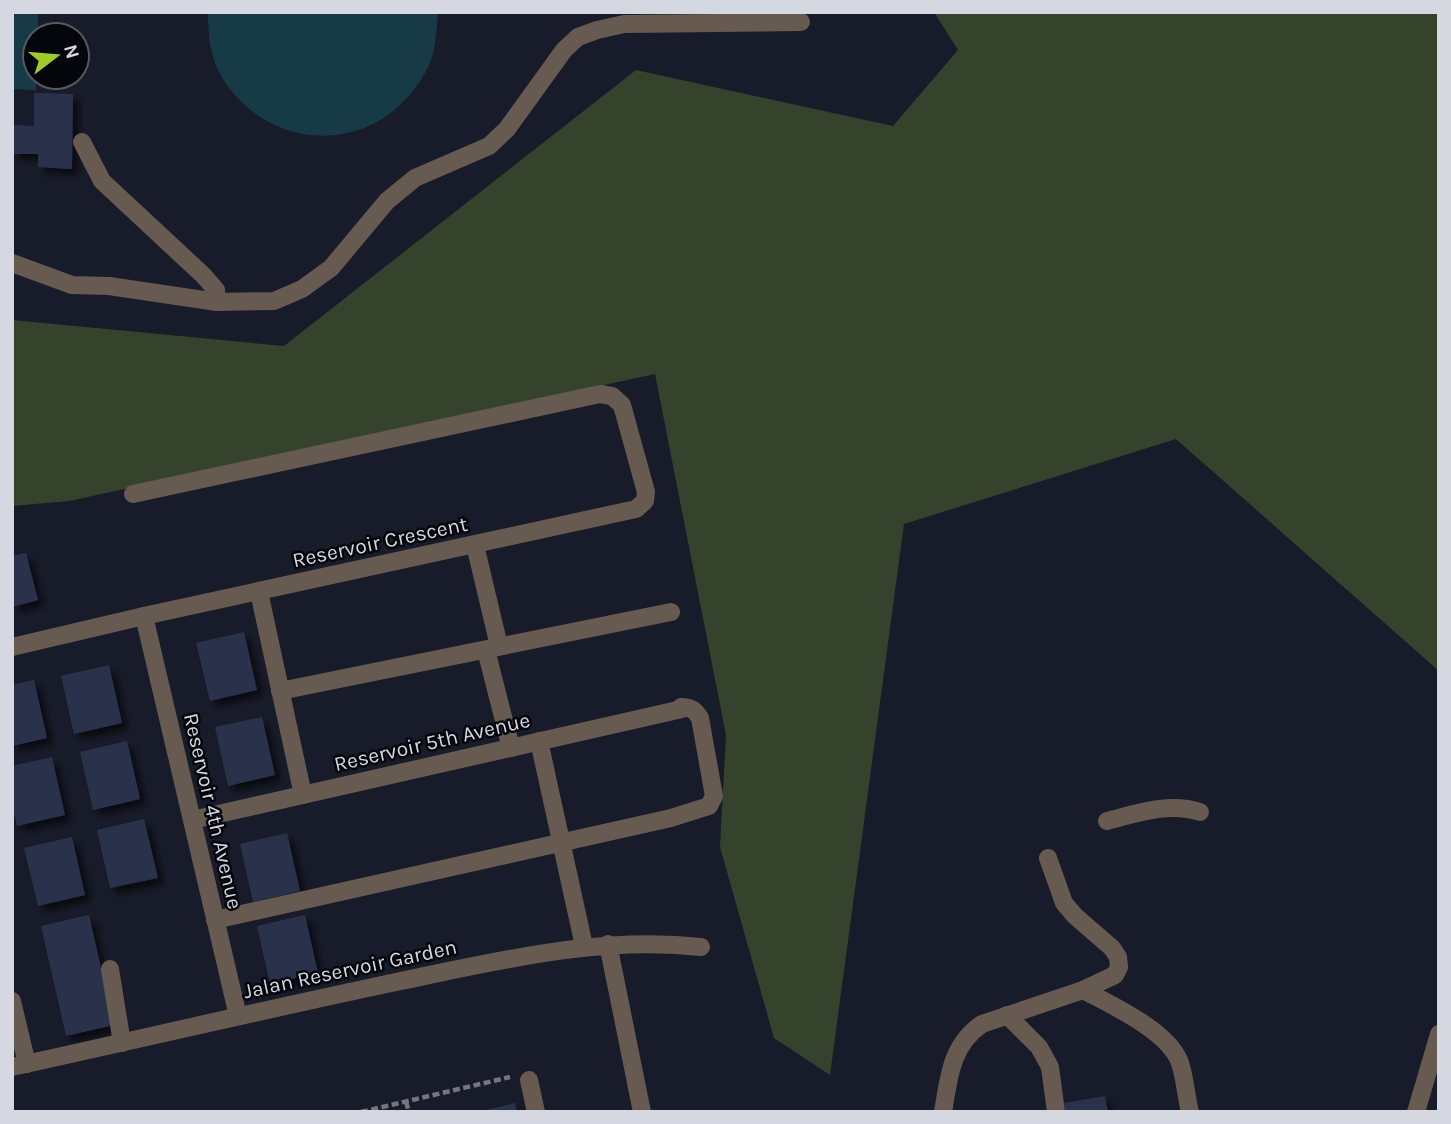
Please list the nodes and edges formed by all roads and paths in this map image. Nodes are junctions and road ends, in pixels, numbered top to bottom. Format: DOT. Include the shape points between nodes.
graph roads {
  1 [pos="801,22"];
  2 [pos="82,142"];
  3 [pos="12,263"];
  4 [pos="217,302"];
  5 [pos="133,494"];
  6 [pos="475,545"];
  7 [pos="259,592"];
  8 [pos="671,612"];
  9 [pos="144,616"];
  10 [pos="12,647"];
  11 [pos="493,648"];
  12 [pos="280,691"];
  13 [pos="540,741"];
  14 [pos="511,748"];
  15 [pos="303,795"];
  16 [pos="1200,812"];
  17 [pos="192,820"];
  18 [pos="1107,821"];
  19 [pos="562,842"];
  20 [pos="1048,858"];
  21 [pos="215,920"];
  22 [pos="608,944"];
  23 [pos="584,946"];
  24 [pos="701,947"];
  25 [pos="110,970"];
  26 [pos="1083,990"];
  27 [pos="12,1001"];
  28 [pos="1007,1015"];
  29 [pos="238,1017"];
  30 [pos="1439,1034"];
  31 [pos="122,1043"];
  32 [pos="20,1065"];
  33 [pos="529,1080"];
  34 [pos="406,1102"];
  35 [pos="361,1112"];
  36 [pos="409,1112"];
  37 [pos="536,1112"];
  38 [pos="642,1112"];
  39 [pos="943,1112"];
  40 [pos="1056,1112"];
  41 [pos="1190,1112"];
  42 [pos="1416,1112"];
  1 -- 4 [label="street" via="624,24 578,37 489,146 415,178 387,201 331,268 302,289 274,301"];
  2 -- 4 [label="street" via="102,181 204,276 216,290"];
  3 -- 4 [label="street" via="72,285"];
  5 -- 6 [label="street, Reservoir Crescent" via="600,394 622,405 645,501 636,509"];
  6 -- 7 [label="street, Reservoir Crescent"];
  6 -- 11 [label="street"];
  7 -- 9 [label="street, Reservoir Crescent"];
  7 -- 12 [label="street"];
  8 -- 11 [label="street"];
  9 -- 10 [label="street, Reservoir Crescent"];
  9 -- 17 [label="street, Reservoir 4th Avenue"];
  11 -- 12 [label="street"];
  11 -- 14 [label="street"];
  12 -- 15 [label="street"];
  13 -- 14 [label="street, Reservoir 5th Avenue"];
  13 -- 19 [label="street"];
  13 -- 19 [label="street, Reservoir 5th Avenue" via="681,707 696,711 699,718 713,803"];
  14 -- 15 [label="street, Reservoir 5th Avenue"];
  15 -- 17 [label="street, Reservoir 5th Avenue"];
  16 -- 18 [label="street" via="1182,806 1160,808"];
  17 -- 21 [label="street, Reservoir 4th Avenue"];
  19 -- 21 [label="street"];
  19 -- 23 [label="street"];
  20 -- 26 [label="street" via="1065,903 1118,957 1115,975"];
  21 -- 29 [label="street, Reservoir 4th Avenue"];
  22 -- 23 [label="street, Jalan Reservoir Garden"];
  22 -- 24 [label="street, Jalan Reservoir Garden"];
  22 -- 38 [label="street"];
  23 -- 29 [label="street, Jalan Reservoir Garden"];
  25 -- 31 [label="street"];
  26 -- 28 [label="street"];
  26 -- 41 [label="street" via="1139,1021 1174,1050"];
  27 -- 32 [label="street"];
  28 -- 39 [label="street" via="982,1024 962,1041 951,1066"];
  28 -- 40 [label="street" via="1038,1046 1050,1067"];
  29 -- 31 [label="street, Jalan Reservoir Garden"];
  30 -- 42 [label="street"];
  31 -- 32 [label="street, Jalan Reservoir Garden"];
  33 -- 34 [label="path" via="519,1075"];
  33 -- 37 [label="street"];
  34 -- 35 [label="path"];
  34 -- 36 [label="path"];
}
